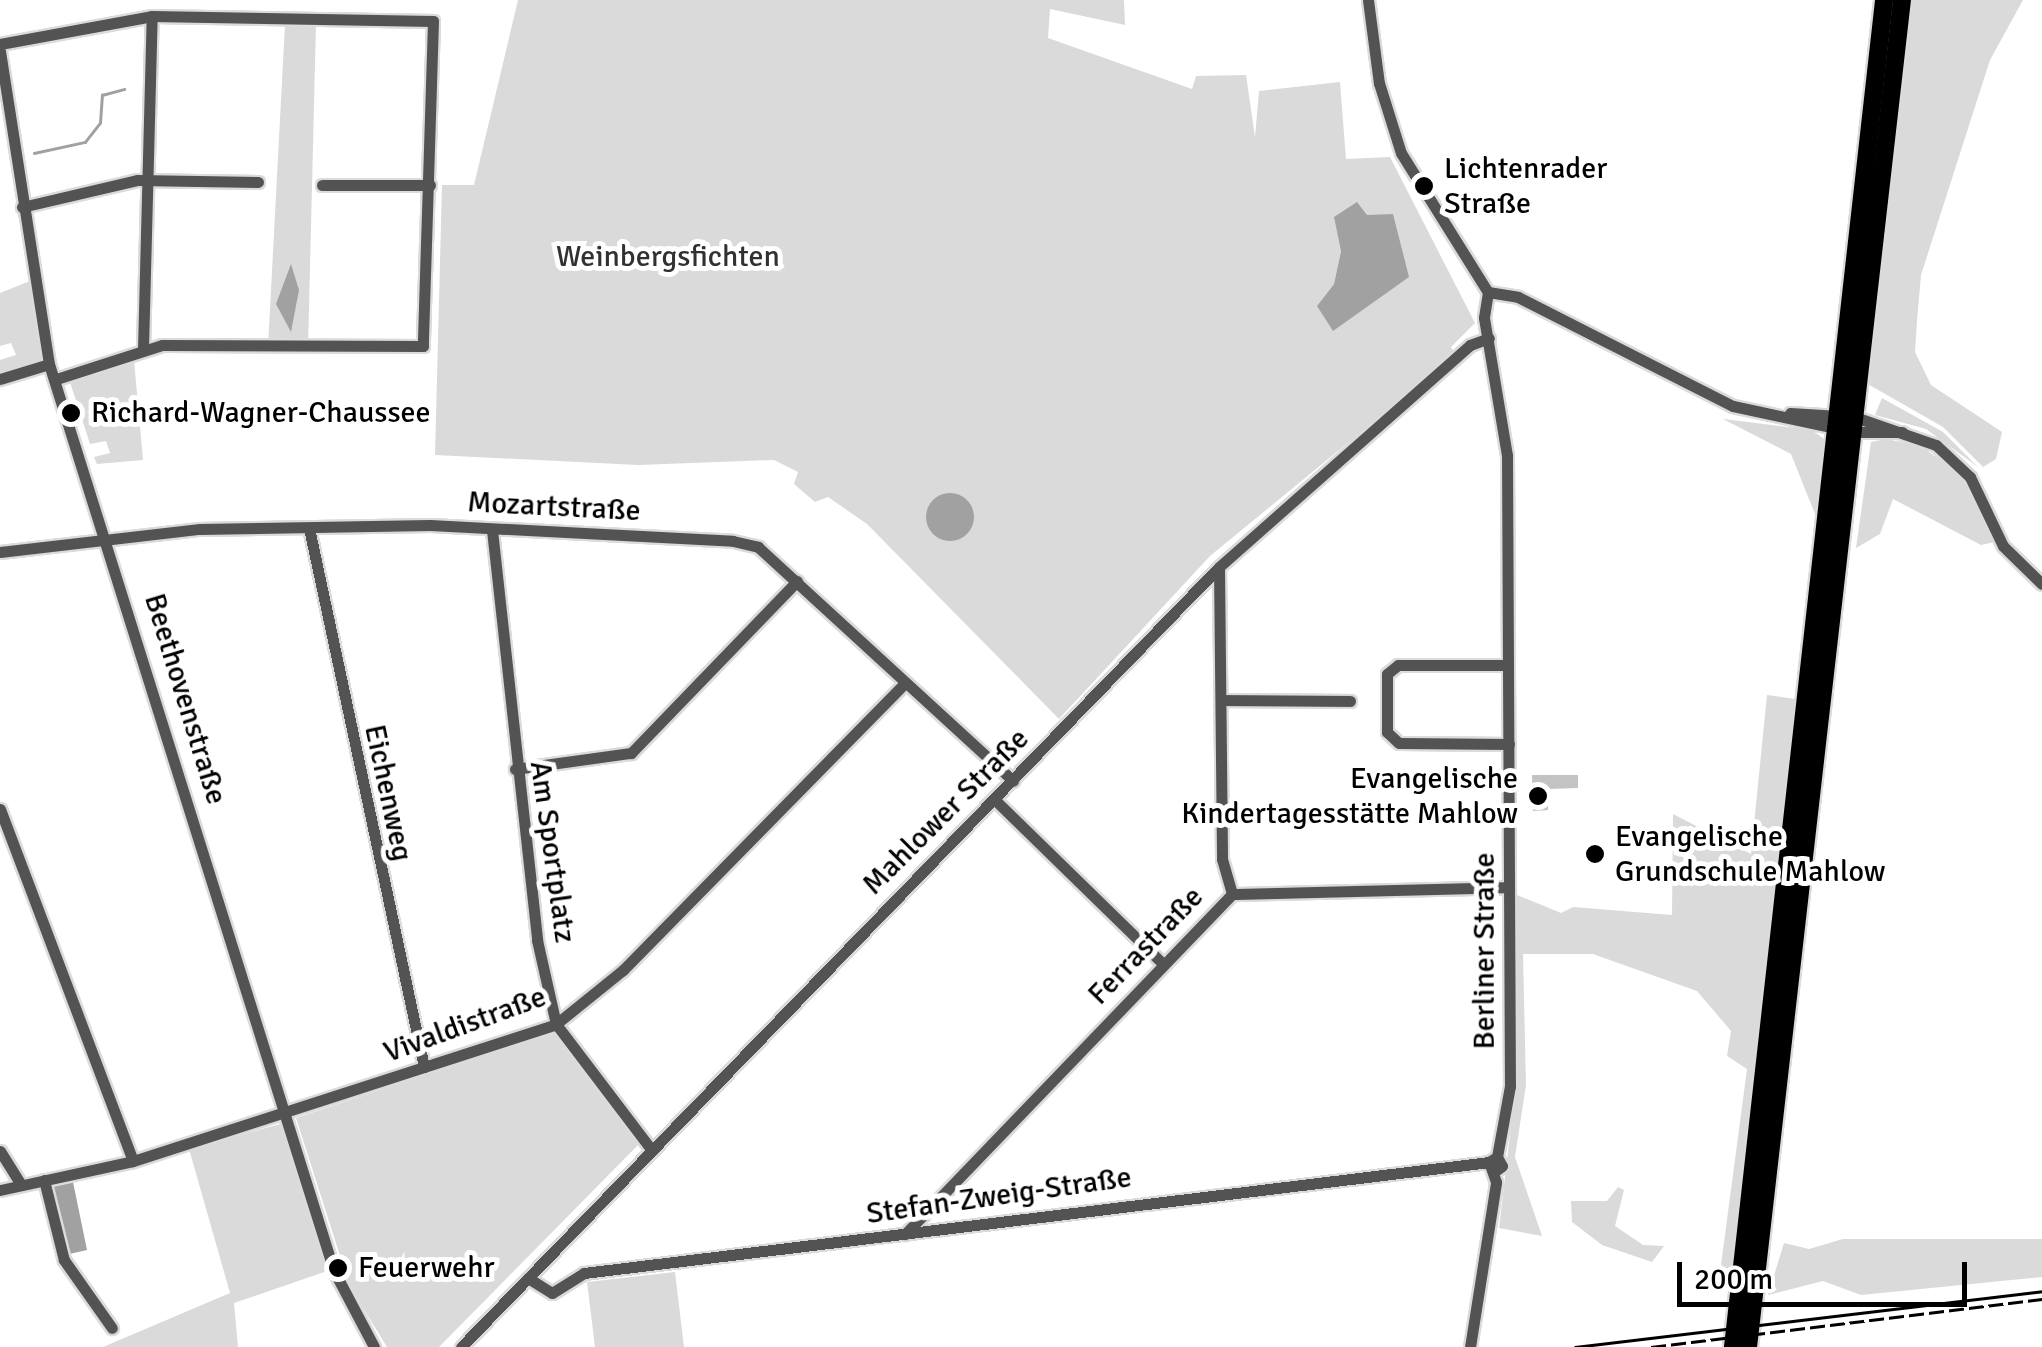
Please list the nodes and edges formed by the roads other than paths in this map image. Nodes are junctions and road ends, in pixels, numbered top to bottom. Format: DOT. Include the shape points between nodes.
graph roads {
  1 [pos="1368,0"];
  2 [pos="1884,0"];
  3 [pos="1902,0"];
  4 [pos="152,16"];
  5 [pos="0,48"];
  6 [pos="148,179"];
  7 [pos="258,182"];
  8 [pos="322,185"];
  9 [pos="430,186"];
  10 [pos="22,207"];
  11 [pos="1488,292"];
  12 [pos="1490,338"];
  13 [pos="143,350"];
  14 [pos="49,364"];
  15 [pos="0,379"];
  16 [pos="56,379"];
  17 [pos="1845,423"];
  18 [pos="308,528"];
  19 [pos="492,530"];
  20 [pos="109,538"];
  21 [pos="0,552"];
  22 [pos="1219,567"];
  23 [pos="797,580"];
  24 [pos="2042,584"];
  25 [pos="1508,665"];
  26 [pos="902,686"];
  27 [pos="1222,700"];
  28 [pos="1350,701"];
  29 [pos="1509,744"];
  30 [pos="515,769"];
  31 [pos="1012,781"];
  32 [pos="994,799"];
  33 [pos="0,809"];
  34 [pos="1510,887"];
  35 [pos="1238,892"];
  36 [pos="1163,964"];
  37 [pos="556,1024"];
  38 [pos="424,1067"];
  39 [pos="283,1115"];
  40 [pos="650,1148"];
  41 [pos="0,1151"];
  42 [pos="133,1161"];
  43 [pos="1493,1163"];
  44 [pos="44,1180"];
  45 [pos="21,1185"];
  46 [pos="0,1190"];
  47 [pos="905,1234"];
  48 [pos="528,1278"];
  49 [pos="112,1328"];
  50 [pos="374,1347"];
  51 [pos="461,1347"];
  52 [pos="1470,1347"];
  53 [pos="1733,1347"];
  54 [pos="1748,1347"];
  1 -- 11 [label="street" via="1379,82 1400,152"];
  2 -- 17 [label="main road"];
  3 -- 17 [label="main road"];
  4 -- 5 [label="street"];
  4 -- 6 [label="street"];
  4 -- 9 [label="street" via="433,20"];
  5 -- 10 [label="street, Beethovenstraße"];
  6 -- 7 [label="street"];
  6 -- 10 [label="street"];
  6 -- 13 [label="street"];
  8 -- 9 [label="street"];
  9 -- 13 [label="street" via="423,346"];
  10 -- 14 [label="street, Beethovenstraße"];
  11 -- 12 [label="street, Berliner Straße"];
  11 -- 17 [label="street" via="1518,296 1710,398"];
  12 -- 22 [label="street, Mahlower Straße" via="1470,345"];
  12 -- 25 [label="street, Berliner Straße" via="1507,455"];
  13 -- 16 [label="street"];
  14 -- 15 [label="street"];
  14 -- 16 [label="street, Beethovenstraße"];
  16 -- 20 [label="street, Beethovenstraße"];
  17 -- 24 [label="street" via="1902,432 1961,466 2003,546"];
  17 -- 53 [label="main road"];
  17 -- 54 [label="main road"];
  18 -- 19 [label="street, Mozartstraße"];
  18 -- 20 [label="street, Mozartstraße"];
  18 -- 38 [label="street, Eichenweg"];
  19 -- 23 [label="street, Mozartstraße" via="733,541 758,546"];
  19 -- 30 [label="street, Am Sportplatz"];
  20 -- 21 [label="street, Mozartstraße"];
  20 -- 39 [label="street, Beethovenstraße"];
  22 -- 27 [label="street"];
  22 -- 31 [label="street, Mahlower Straße"];
  23 -- 26 [label="street, Mozartstraße" via="896,670"];
  23 -- 30 [label="street" via="632,753"];
  25 -- 29 [label="street, Berliner Straße"];
  25 -- 29 [label="street" via="1398,665 1388,674 1387,732 1399,743"];
  26 -- 31 [label="street, Mozartstraße"];
  26 -- 37 [label="street, Vivaldistraße" via="623,970"];
  27 -- 28 [label="street"];
  27 -- 35 [label="street" via="1222,859"];
  29 -- 34 [label="street, Berliner Straße"];
  30 -- 37 [label="street, Am Sportplatz"];
  31 -- 32 [label="street, Mahlower Straße"];
  32 -- 36 [label="street"];
  32 -- 40 [label="street, Mahlower Straße"];
  33 -- 42 [label="street"];
  34 -- 35 [label="street, Ferrastraße"];
  34 -- 43 [label="street, Berliner Straße" via="1510,1086"];
  35 -- 36 [label="street, Ferrastraße"];
  36 -- 47 [label="street, Ferrastraße"];
  37 -- 38 [label="street, Vivaldistraße"];
  37 -- 40 [label="street, Am Sportplatz"];
  38 -- 39 [label="street, Vivaldistraße"];
  39 -- 42 [label="street, Vivaldistraße"];
  39 -- 50 [label="street, Beethovenstraße" via="336,1276"];
  40 -- 48 [label="street, Mahlower Straße"];
  41 -- 45 [label="street"];
  42 -- 44 [label="street, Vivaldistraße"];
  43 -- 47 [label="street, Stefan-Zweig-Straße"];
  43 -- 52 [label="street, Berliner Straße"];
  44 -- 45 [label="street, Vivaldistraße"];
  44 -- 49 [label="street" via="64,1260"];
  45 -- 46 [label="street, Vivaldistraße"];
  47 -- 48 [label="street, Stefan-Zweig-Straße" via="584,1273 552,1294"];
  48 -- 51 [label="street, Mahlower Straße"];
}
